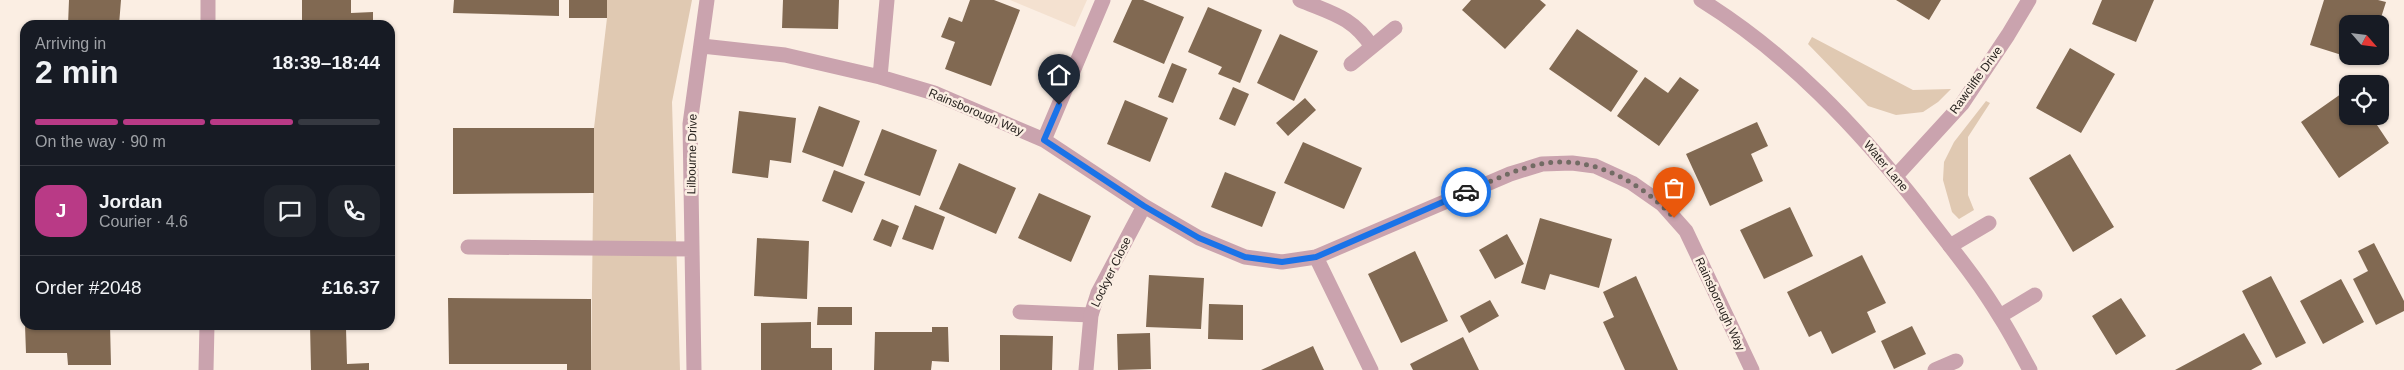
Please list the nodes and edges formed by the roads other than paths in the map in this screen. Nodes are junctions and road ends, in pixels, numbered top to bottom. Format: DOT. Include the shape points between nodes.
graph roads {
  1 [pos="208,0"];
  2 [pos="707,0"];
  3 [pos="887,0"];
  4 [pos="1103,0"];
  5 [pos="1300,0"];
  6 [pos="1701,0"];
  7 [pos="2029,0"];
  8 [pos="208,20"];
  9 [pos="1395,28"];
  10 [pos="702,46"];
  11 [pos="1372,47"];
  12 [pos="1351,64"];
  13 [pos="880,77"];
  14 [pos="1044,140"];
  15 [pos="1896,176"];
  16 [pos="1144,206"];
  17 [pos="1989,223"];
  18 [pos="1950,246"];
  19 [pos="468,247"];
  20 [pos="692,249"];
  21 [pos="1316,257"];
  22 [pos="2035,295"];
  23 [pos="1020,312"];
  24 [pos="1091,315"];
  25 [pos="2000,316"];
  26 [pos="207,330"];
  27 [pos="1956,361"];
  28 [pos="206,370"];
  29 [pos="694,370"];
  30 [pos="1086,370"];
  31 [pos="1371,370"];
  32 [pos="1752,370"];
  33 [pos="1936,370"];
  34 [pos="2030,370"];
  1 -- 8 [label="street"];
  2 -- 10 [label="street, Lilbourne Drive"];
  3 -- 13 [label="street"];
  4 -- 14 [label="street"];
  5 -- 11 [label="street" via="1350,21"];
  6 -- 15 [label="street, Water Lane" via="1786,62 1853,126"];
  7 -- 15 [label="street, Rawcliffe Drive" via="1962,104"];
  9 -- 11 [label="street"];
  10 -- 13 [label="street, Rainsborough Way" via="785,55"];
  10 -- 20 [label="street, Lilbourne Drive" via="690,124"];
  11 -- 12 [label="street"];
  13 -- 14 [label="street, Rainsborough Way" via="934,93"];
  14 -- 16 [label="street, Rainsborough Way"];
  15 -- 18 [label="street, Water Lane"];
  16 -- 21 [label="street, Rainsborough Way" via="1199,238 1245,257 1282,262"];
  16 -- 24 [label="street, Lockyer Close" via="1098,293"];
  17 -- 18 [label="street"];
  18 -- 25 [label="street, Water Lane"];
  19 -- 20 [label="street"];
  20 -- 29 [label="street, Lilbourne Drive"];
  21 -- 31 [label="street"];
  21 -- 32 [label="street, Rainsborough Way" via="1510,174 1542,164 1595,166 1632,182 1662,204 1686,231"];
  22 -- 25 [label="street"];
  23 -- 24 [label="street"];
  24 -- 30 [label="street, Lockyer Close"];
  25 -- 34 [label="street, Water Lane"];
  26 -- 28 [label="street"];
  27 -- 33 [label="street"];
}
